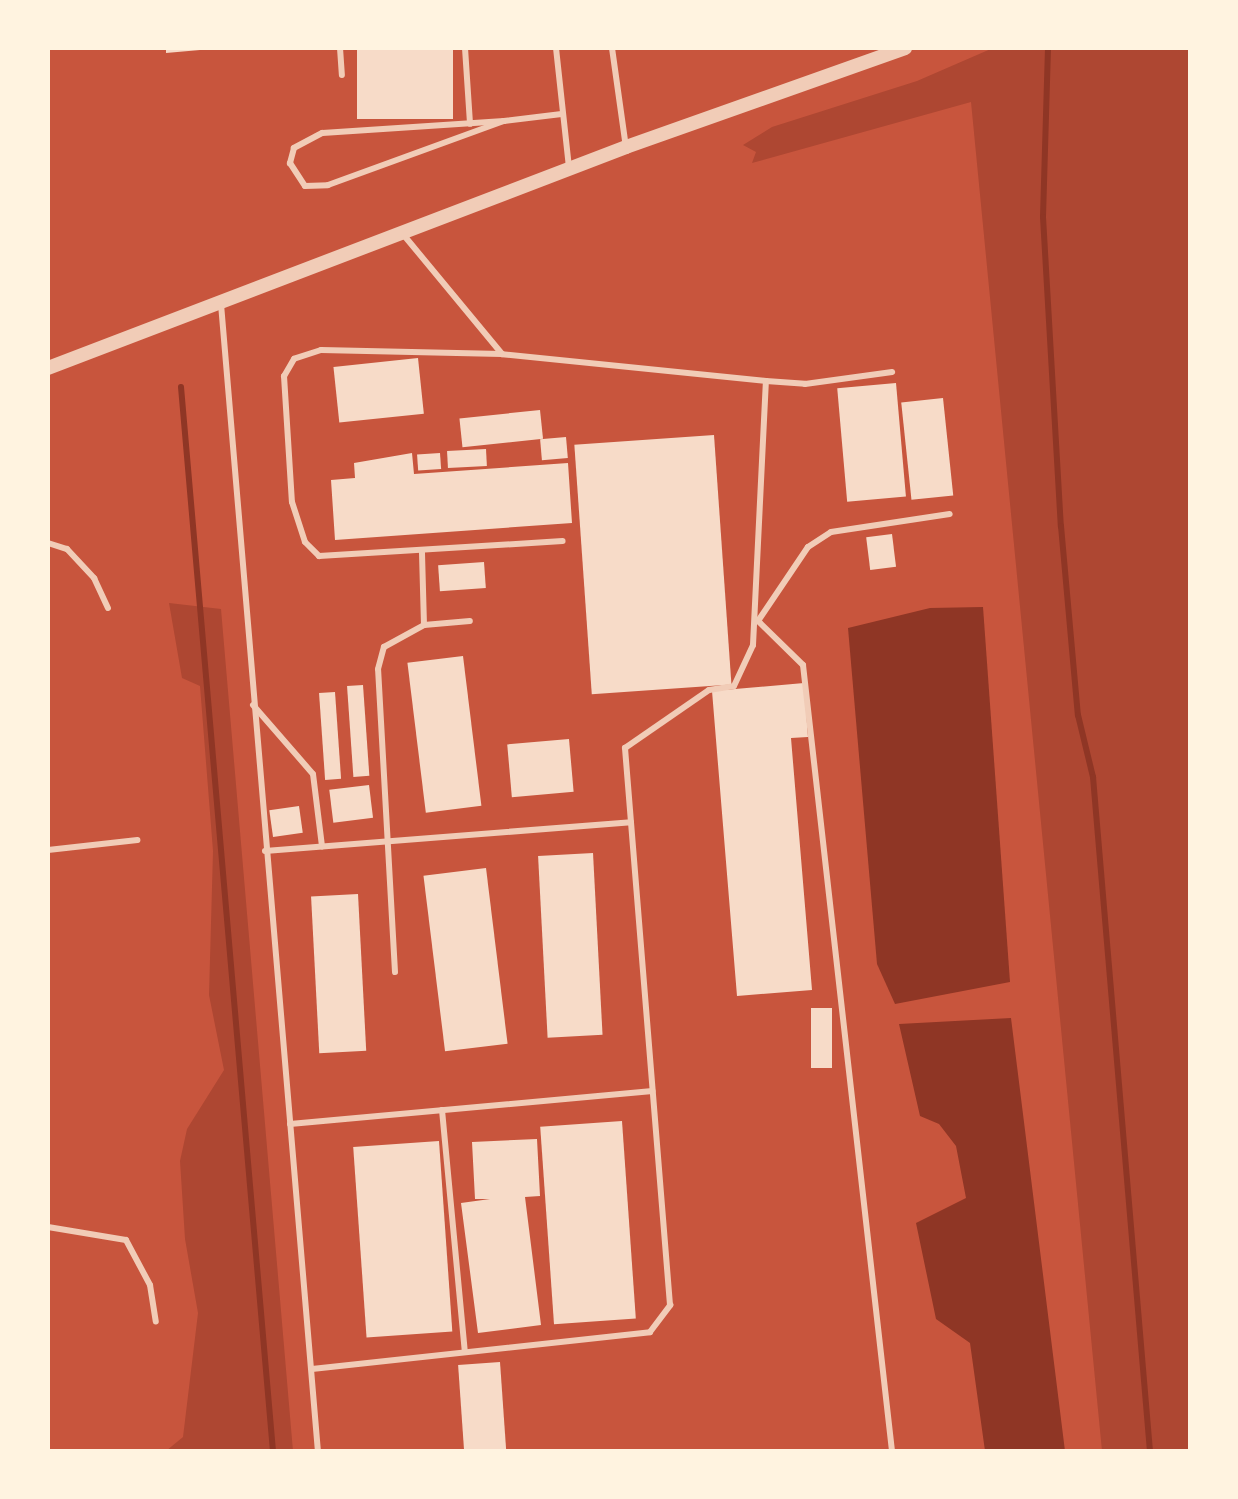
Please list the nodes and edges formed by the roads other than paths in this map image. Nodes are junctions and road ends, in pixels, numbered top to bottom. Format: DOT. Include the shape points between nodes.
graph roads {
  1 [pos="340,48"];
  2 [pos="465,48"];
  3 [pos="556,48"];
  4 [pos="612,48"];
  5 [pos="905,48"];
  6 [pos="876,53"];
  7 [pos="342,75"];
  8 [pos="562,114"];
  9 [pos="504,121"];
  10 [pos="470,124"];
  11 [pos="626,147"];
  12 [pos="569,168"];
  13 [pos="402,233"];
  14 [pos="221,304"];
  15 [pos="502,354"];
  16 [pos="48,368"];
  17 [pos="892,372"];
  18 [pos="766,381"];
  19 [pos="950,514"];
  20 [pos="563,541"];
  21 [pos="48,543"];
  22 [pos="422,552"];
  23 [pos="108,608"];
  24 [pos="470,621"];
  25 [pos="758,621"];
  26 [pos="424,625"];
  27 [pos="253,705"];
  28 [pos="631,822"];
  29 [pos="137,840"];
  30 [pos="389,840"];
  31 [pos="322,846"];
  32 [pos="48,850"];
  33 [pos="265,851"];
  34 [pos="395,972"];
  35 [pos="652,1091"];
  36 [pos="442,1110"];
  37 [pos="290,1124"];
  38 [pos="48,1227"];
  39 [pos="156,1322"];
  40 [pos="465,1352"];
  41 [pos="312,1369"];
  42 [pos="318,1451"];
  43 [pos="892,1451"];
  1 -- 7 [label="lane"];
  2 -- 10 [label="lane"];
  3 -- 8 [label="lane"];
  4 -- 11 [label="lane"];
  5 -- 6 [label="street"];
  6 -- 11 [label="street"];
  8 -- 9 [label="lane"];
  8 -- 12 [label="lane"];
  9 -- 10 [label="lane"];
  9 -- 10 [label="lane" via="328,185 305,186 290,163 294,148 322,133"];
  11 -- 12 [label="street"];
  12 -- 13 [label="street"];
  13 -- 14 [label="street"];
  13 -- 15 [label="lane"];
  14 -- 16 [label="street"];
  14 -- 27 [label="lane"];
  15 -- 18 [label="lane"];
  15 -- 22 [label="lane" via="321,350 294,359 284,376 292,502 305,542 319,556"];
  17 -- 18 [label="lane" via="805,384"];
  18 -- 25 [label="lane"];
  19 -- 25 [label="lane" via="831,532 808,547"];
  20 -- 22 [label="lane"];
  21 -- 23 [label="lane" via="67,549 94,578"];
  22 -- 26 [label="lane"];
  24 -- 26 [label="lane"];
  25 -- 28 [label="lane" via="734,686 709,690 626,746"];
  25 -- 43 [label="lane" via="803,665"];
  26 -- 30 [label="lane" via="384,647 378,669"];
  27 -- 31 [label="lane" via="313,774"];
  27 -- 33 [label="lane"];
  28 -- 30 [label="lane"];
  28 -- 35 [label="lane"];
  29 -- 32 [label="lane"];
  30 -- 31 [label="lane"];
  30 -- 34 [label="lane"];
  31 -- 33 [label="lane"];
  33 -- 37 [label="lane"];
  35 -- 36 [label="lane"];
  35 -- 40 [label="lane" via="670,1305 665,1318 650,1332"];
  36 -- 37 [label="lane"];
  36 -- 40 [label="lane"];
  37 -- 41 [label="lane"];
  38 -- 39 [label="lane" via="126,1240 150,1285"];
  40 -- 41 [label="lane"];
  41 -- 42 [label="lane"];
}
